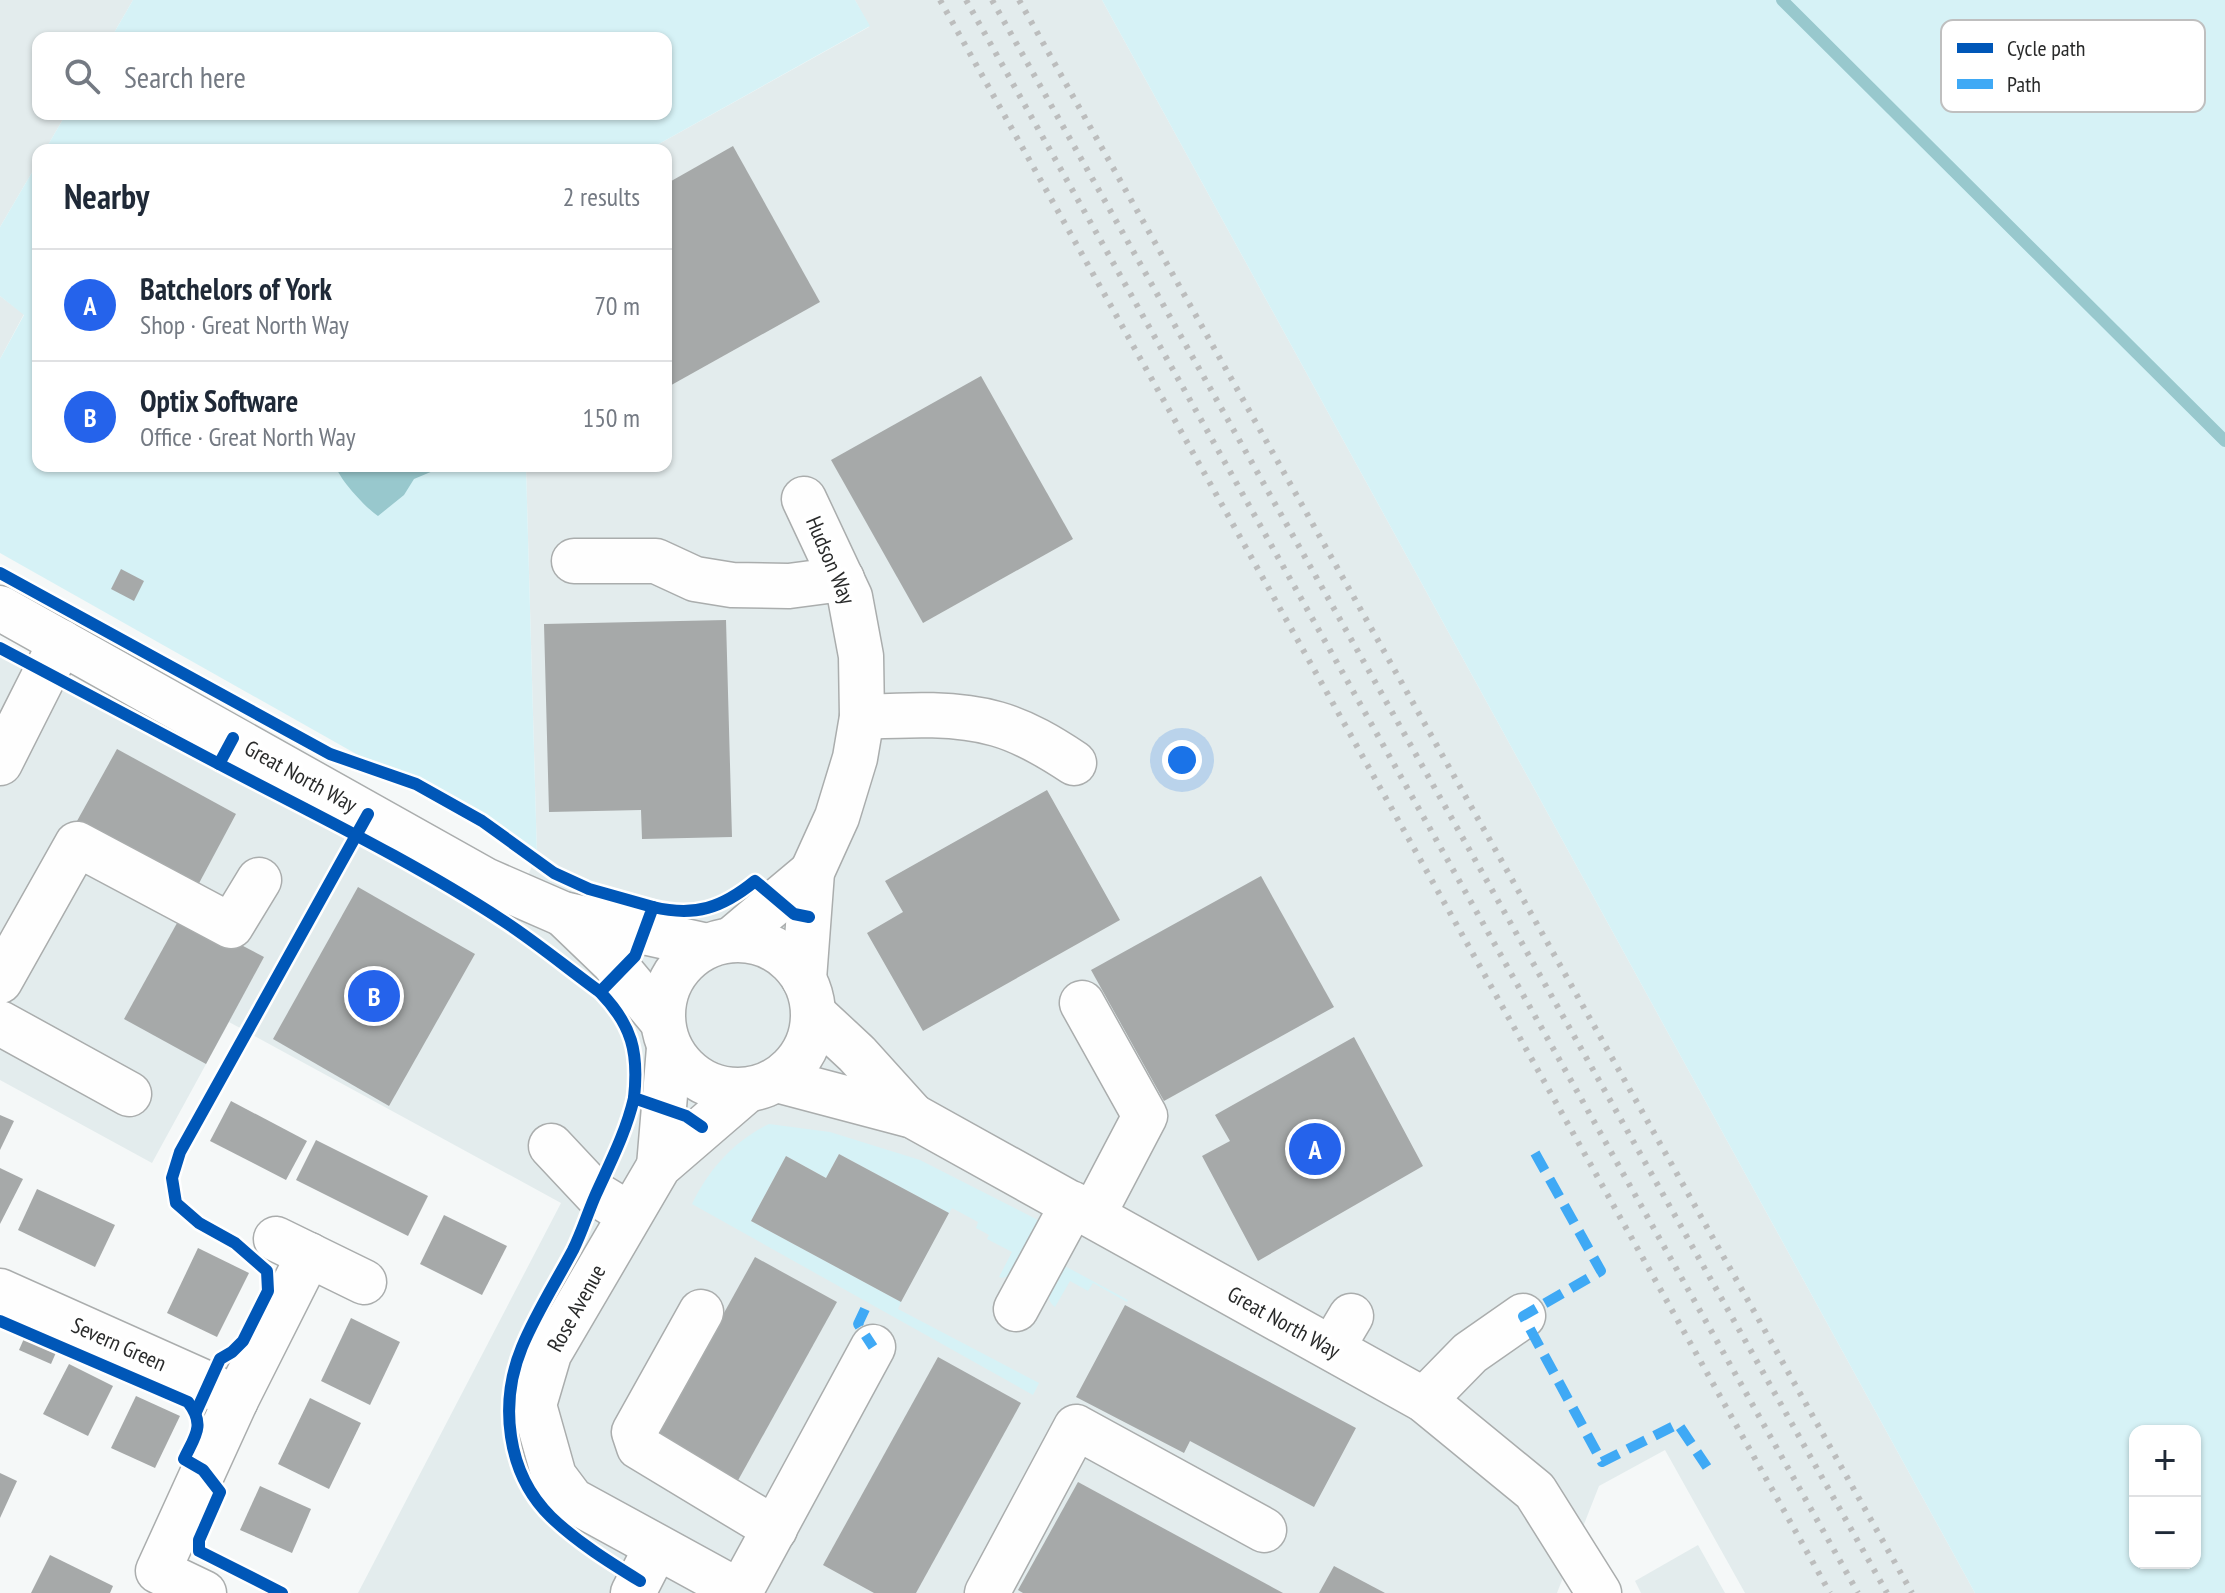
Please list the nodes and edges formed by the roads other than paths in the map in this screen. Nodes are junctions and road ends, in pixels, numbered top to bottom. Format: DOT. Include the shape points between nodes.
graph roads {
  1 [pos="804,499"];
  2 [pos="574,561"];
  3 [pos="842,579"];
  4 [pos="0,608"];
  5 [pos="61,642"];
  6 [pos="862,717"];
  7 [pos="0,763"];
  8 [pos="1074,763"];
  9 [pos="812,872"];
  10 [pos="259,880"];
  11 [pos="563,914"];
  12 [pos="16,917"];
  13 [pos="719,943"];
  14 [pos="0,981"];
  15 [pos="809,997"];
  16 [pos="1082,1003"];
  17 [pos="0,1023"];
  18 [pos="666,1034"];
  19 [pos="761,1085"];
  20 [pos="129,1094"];
  21 [pos="913,1116"];
  22 [pos="551,1146"];
  23 [pos="659,1166"];
  24 [pos="1083,1210"];
  25 [pos="629,1214"];
  26 [pos="364,1282"];
  27 [pos="0,1291"];
  28 [pos="1016,1309"];
  29 [pos="701,1312"];
  30 [pos="1523,1316"];
  31 [pos="873,1347"];
  32 [pos="236,1400"];
  33 [pos="1424,1400"];
  34 [pos="775,1529"];
  35 [pos="1264,1530"];
  36 [pos="656,1548"];
  37 [pos="204,1593"];
  38 [pos="633,1593"];
  39 [pos="741,1593"];
  40 [pos="987,1593"];
  41 [pos="1599,1593"];
  1 -- 3 [label="street, Hudson Way"];
  2 -- 3 [label="street" via="656,561 695,579 732,585 789,586"];
  3 -- 6 [label="street, Hudson Way" via="861,656"];
  4 -- 5 [label="street, Great North Way"];
  5 -- 7 [label="street"];
  5 -- 11 [label="street, Great North Way" via="485,880"];
  6 -- 8 [label="street" via="912,715 996,724 1045,744"];
  6 -- 9 [label="street, Hudson Way" via="837,817"];
  9 -- 13 [label="street, Hudson Way"];
  9 -- 15 [label="street, Hudson Way"];
  10 -- 12 [label="street" via="231,926 77,844"];
  11 -- 13 [label="street, Great North Way"];
  11 -- 18 [label="street, Great North Way" via="613,962"];
  12 -- 14 [label="street"];
  13 -- 15 [label="street" via="760,943 786,956"];
  13 -- 18 [label="street" via="682,964 666,990"];
  15 -- 19 [label="street" via="811,1033 804,1052 792,1068"];
  15 -- 21 [label="street, Great North Way"];
  16 -- 24 [label="street" via="1145,1116"];
  17 -- 20 [label="street"];
  18 -- 19 [label="street" via="682,1067 701,1082 722,1089"];
  18 -- 23 [label="street, Rose Avenue"];
  19 -- 21 [label="street, Great North Way"];
  19 -- 23 [label="street, Rose Avenue"];
  21 -- 24 [label="street, Great North Way"];
  22 -- 25 [label="street" via="596,1194"];
  23 -- 25 [label="street, Rose Avenue"];
  24 -- 28 [label="street"];
  24 -- 33 [label="street, Great North Way" via="1341,1332"];
  25 -- 36 [label="street, Rose Avenue" via="549,1354 534,1405 554,1476 572,1500"];
  26 -- 32 [label="street" via="292,1247"];
  27 -- 32 [label="street, Severn Green"];
  29 -- 34 [label="street" via="634,1432 639,1447"];
  30 -- 33 [label="street" via="1470,1353"];
  31 -- 34 [label="street"];
  32 -- 37 [label="street" via="158,1571"];
  33 -- 41 [label="street, Great North Way" via="1535,1491"];
  34 -- 39 [label="street"];
  35 -- 40 [label="street" via="1076,1427"];
  36 -- 38 [label="street"];
  36 -- 39 [label="street, Rose Avenue"];
}
